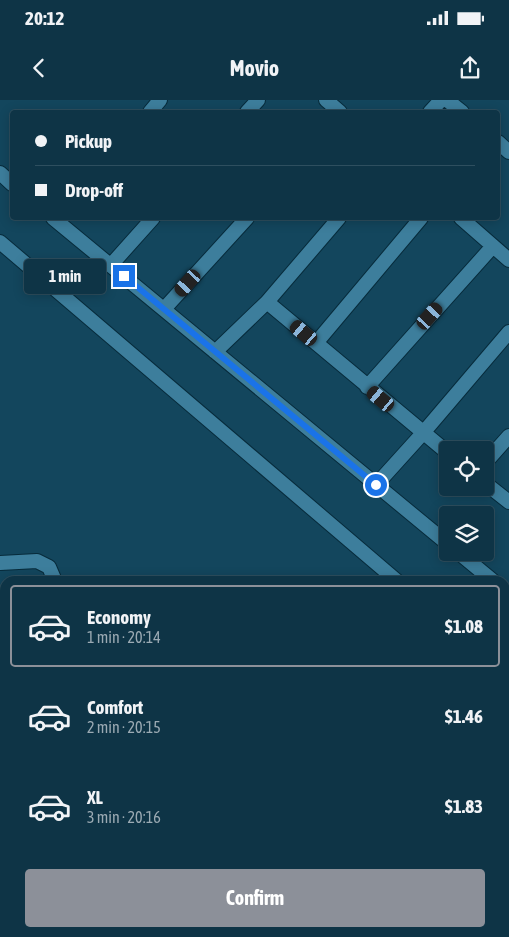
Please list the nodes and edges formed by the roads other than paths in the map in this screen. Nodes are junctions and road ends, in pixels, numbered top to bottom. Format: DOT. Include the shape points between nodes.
graph roads {
  1 [pos="160,100"];
  2 [pos="258,100"];
  3 [pos="326,100"];
  4 [pos="441,100"];
  5 [pos="447,100"];
  6 [pos="152,110"];
  7 [pos="249,110"];
  8 [pos="338,110"];
  9 [pos="432,110"];
  10 [pos="460,110"];
  11 [pos="0,173"];
  12 [pos="10,182"];
  13 [pos="58,220"];
  14 [pos="151,220"];
  15 [pos="245,220"];
  16 [pos="338,220"];
  17 [pos="420,220"];
  18 [pos="463,220"];
  19 [pos="0,242"];
  20 [pos="493,246"];
  21 [pos="509,260"];
  22 [pos="111,265"];
  23 [pos="267,302"];
  24 [pos="164,309"];
  25 [pos="509,332"];
  26 [pos="316,343"];
  27 [pos="215,352"];
  28 [pos="367,387"];
  29 [pos="423,434"];
  30 [pos="509,436"];
  31 [pos="439,446"];
  32 [pos="494,453"];
  33 [pos="376,485"];
  34 [pos="494,490"];
  35 [pos="509,502"];
  36 [pos="439,537"];
  37 [pos="469,561"];
  38 [pos="0,562"];
  39 [pos="54,576"];
  40 [pos="391,576"];
  41 [pos="487,576"];
  1 -- 6 [label="street"];
  2 -- 7 [label="street"];
  3 -- 8 [label="street"];
  4 -- 9 [label="street"];
  5 -- 10 [label="street"];
  11 -- 12 [label="street"];
  13 -- 22 [label="street"];
  14 -- 22 [label="street"];
  15 -- 24 [label="street"];
  16 -- 23 [label="street"];
  17 -- 26 [label="street"];
  18 -- 20 [label="street"];
  19 -- 40 [label="street"];
  20 -- 21 [label="street"];
  20 -- 28 [label="street"];
  22 -- 24 [label="street"];
  23 -- 26 [label="street"];
  23 -- 27 [label="street"];
  24 -- 27 [label="street"];
  25 -- 29 [label="street"];
  26 -- 28 [label="street"];
  27 -- 33 [label="street"];
  28 -- 29 [label="street"];
  29 -- 31 [label="street"];
  29 -- 33 [label="street"];
  30 -- 32 [label="street"];
  33 -- 36 [label="street"];
  34 -- 35 [label="street"];
  37 -- 41 [label="street"];
  38 -- 39 [label="street" via="37,561 50,567"];
}
